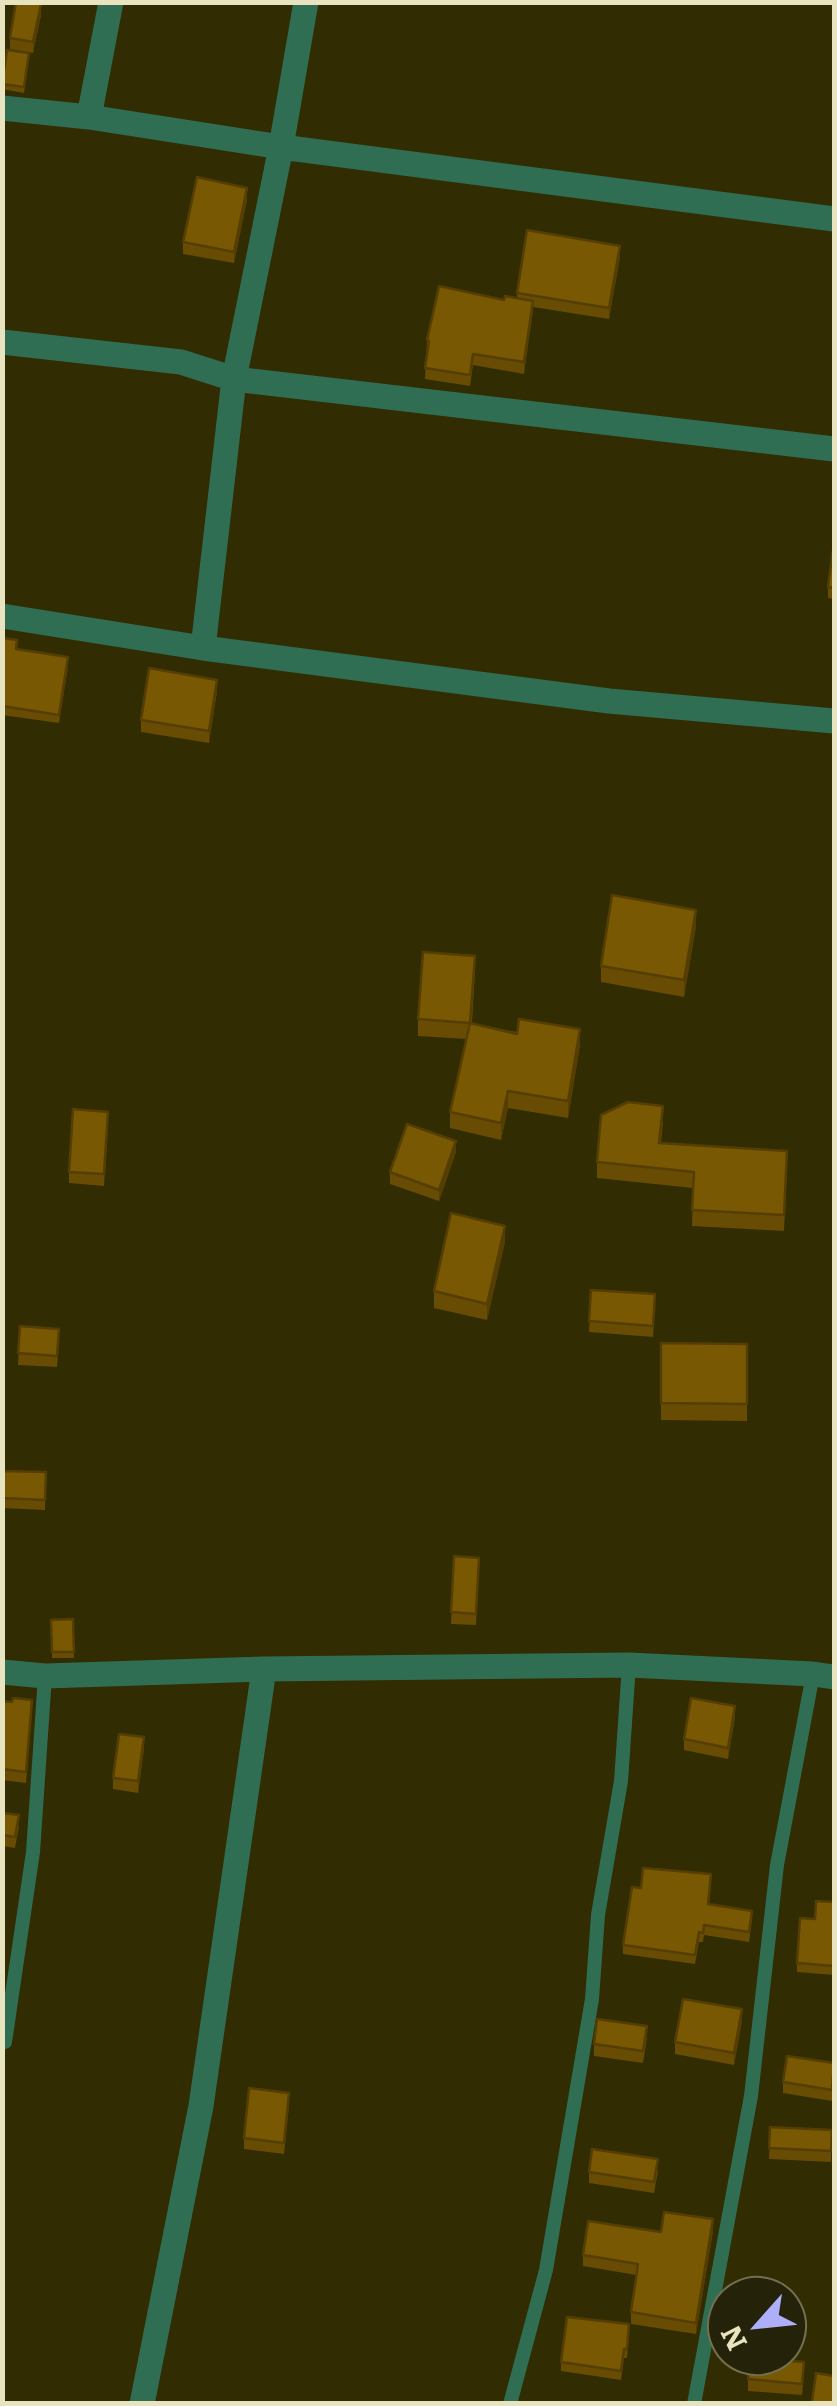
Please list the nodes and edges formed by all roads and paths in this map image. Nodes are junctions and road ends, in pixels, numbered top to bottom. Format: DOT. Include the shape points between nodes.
graph roads {
  1 [pos="111,2"];
  2 [pos="306,2"];
  3 [pos="2,108"];
  4 [pos="89,117"];
  5 [pos="282,147"];
  6 [pos="834,219"];
  7 [pos="2,342"];
  8 [pos="234,378"];
  9 [pos="834,448"];
  10 [pos="2,616"];
  11 [pos="203,648"];
  12 [pos="834,720"];
  13 [pos="629,1665"];
  14 [pos="264,1669"];
  15 [pos="2,1672"];
  16 [pos="45,1676"];
  17 [pos="824,1676"];
  18 [pos="4,2042"];
  19 [pos="142,2404"];
  20 [pos="510,2404"];
  21 [pos="694,2404"];
  1 -- 4 [label="street"];
  2 -- 5 [label="street"];
  3 -- 4 [label="street"];
  4 -- 5 [label="street"];
  5 -- 6 [label="street"];
  5 -- 8 [label="street"];
  7 -- 8 [label="street" via="181,362"];
  8 -- 9 [label="street"];
  8 -- 11 [label="street"];
  10 -- 11 [label="street"];
  11 -- 12 [label="street" via="609,701"];
  13 -- 14 [label="street"];
  13 -- 17 [label="street"];
  13 -- 20 [label="lane" via="622,1781 598,1916 589,2018 546,2270"];
  14 -- 16 [label="street"];
  14 -- 19 [label="street" via="201,2106"];
  15 -- 16 [label="street"];
  16 -- 18 [label="lane" via="33,1852"];
  17 -- 21 [label="lane" via="777,1865 751,2096"];
}
